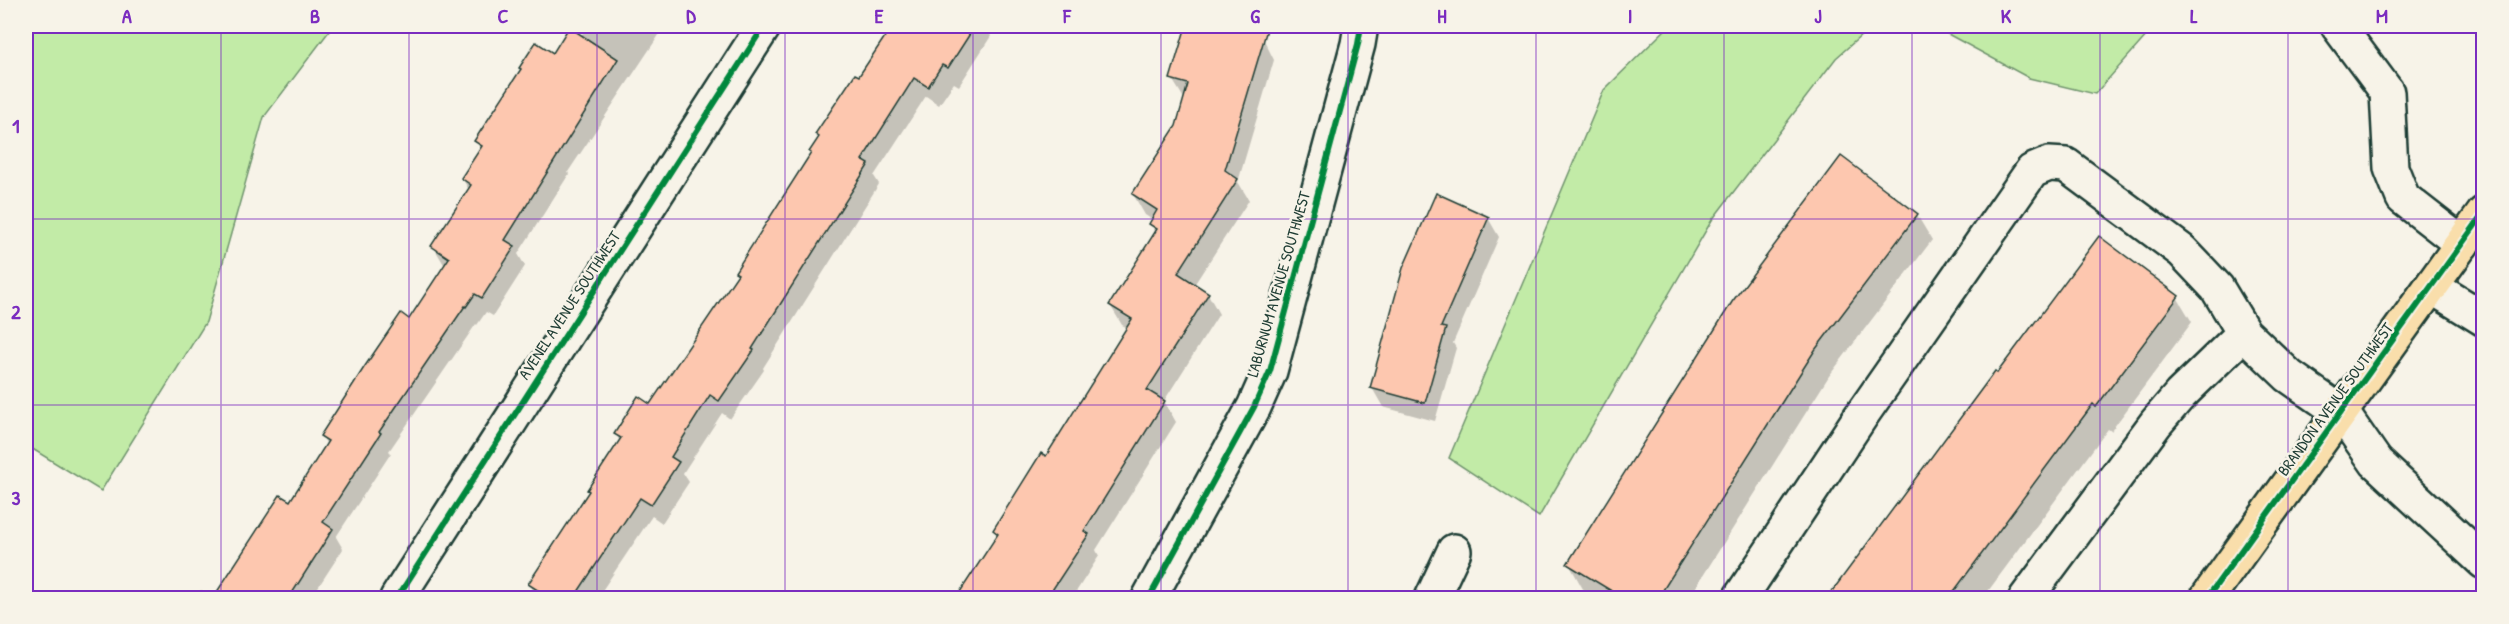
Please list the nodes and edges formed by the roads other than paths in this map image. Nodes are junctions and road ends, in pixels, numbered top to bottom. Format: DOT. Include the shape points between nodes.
graph roads {
  1 [pos="764,26"];
  2 [pos="1360,26"];
  3 [pos="2338,26"];
  4 [pos="2484,213"];
  5 [pos="2462,244"];
  6 [pos="2432,287"];
  7 [pos="2484,319"];
  8 [pos="2244,333"];
  9 [pos="2342,413"];
  10 [pos="1454,551"];
  11 [pos="2484,562"];
  12 [pos="397,598"];
  13 [pos="1149,598"];
  14 [pos="1432,598"];
  15 [pos="1740,598"];
  16 [pos="2026,598"];
  17 [pos="2207,598"];
  1 -- 12 [label="street, AVENEL AVENUE SOUTHWEST"];
  2 -- 13 [label="street, LABURNUM AVENUE SOUTHWEST" via="1270,371"];
  3 -- 5 [label="street" via="2386,92 2391,168 2403,198"];
  4 -- 5 [label="main road, BRANDON AVENUE SOUTHWEST"];
  5 -- 6 [label="main road, BRANDON AVENUE SOUTHWEST"];
  6 -- 7 [label="street"];
  6 -- 9 [label="main road, BRANDON AVENUE SOUTHWEST"];
  8 -- 9 [label="street" via="2289,376"];
  8 -- 15 [label="street" via="2217,288 2182,251 2066,165 2049,164 2032,171"];
  8 -- 16 [label="street" via="2156,423"];
  9 -- 11 [label="street" via="2376,462"];
  9 -- 17 [label="main road, BRANDON AVENUE SOUTHWEST"];
  10 -- 14 [label="street"];
}
